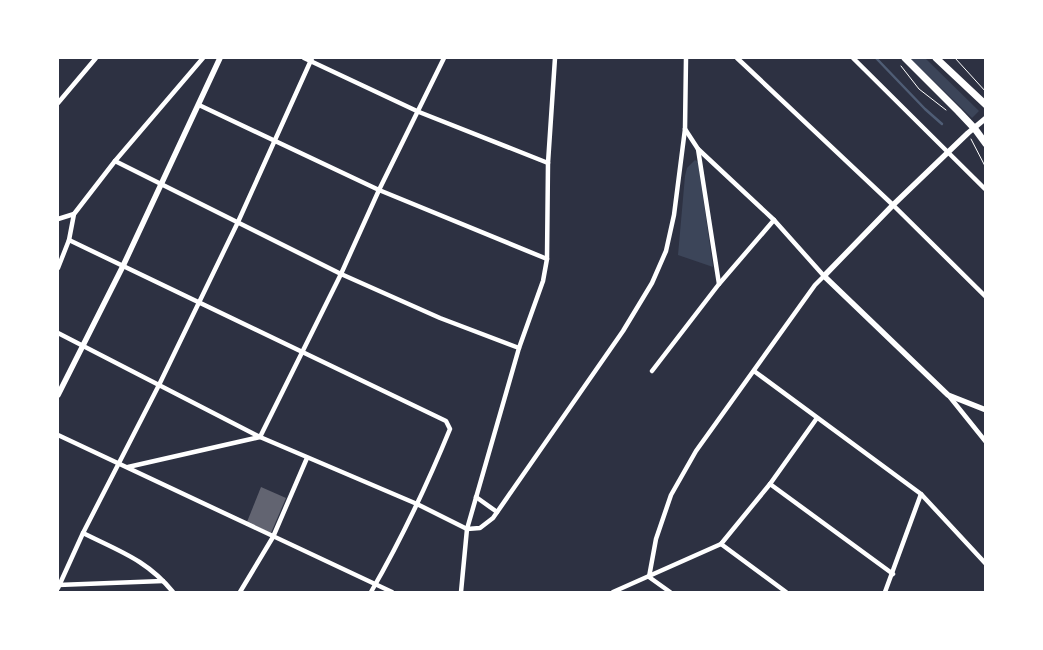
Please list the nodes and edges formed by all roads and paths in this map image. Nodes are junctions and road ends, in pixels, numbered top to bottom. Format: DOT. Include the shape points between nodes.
graph roads {
  1 [pos="96,58"];
  2 [pos="203,58"];
  3 [pos="220,58"];
  4 [pos="304,58"];
  5 [pos="444,58"];
  6 [pos="555,58"];
  7 [pos="686,58"];
  8 [pos="737,58"];
  9 [pos="853,58"];
  10 [pos="905,58"];
  11 [pos="936,58"];
  12 [pos="955,58"];
  13 [pos="311,59"];
  14 [pos="900,64"];
  15 [pos="986,92"];
  16 [pos="58,103"];
  17 [pos="198,105"];
  18 [pos="986,106"];
  19 [pos="419,112"];
  20 [pos="950,113"];
  21 [pos="986,118"];
  22 [pos="685,129"];
  23 [pos="971,131"];
  24 [pos="274,142"];
  25 [pos="986,144"];
  26 [pos="698,149"];
  27 [pos="949,152"];
  28 [pos="115,161"];
  29 [pos="548,164"];
  30 [pos="986,168"];
  31 [pos="161,185"];
  32 [pos="985,189"];
  33 [pos="379,190"];
  34 [pos="893,205"];
  35 [pos="74,214"];
  36 [pos="58,220"];
  37 [pos="774,220"];
  38 [pos="238,222"];
  39 [pos="69,240"];
  40 [pos="547,259"];
  41 [pos="123,266"];
  42 [pos="58,268"];
  43 [pos="341,274"];
  44 [pos="824,276"];
  45 [pos="719,284"];
  46 [pos="986,297"];
  47 [pos="199,303"];
  48 [pos="58,333"];
  49 [pos="82,346"];
  50 [pos="519,348"];
  51 [pos="301,353"];
  52 [pos="652,371"];
  53 [pos="754,371"];
  54 [pos="159,386"];
  55 [pos="58,395"];
  56 [pos="948,395"];
  57 [pos="986,410"];
  58 [pos="817,418"];
  59 [pos="58,434"];
  60 [pos="260,437"];
  61 [pos="986,442"];
  62 [pos="307,458"];
  63 [pos="119,463"];
  64 [pos="128,467"];
  65 [pos="770,484"];
  66 [pos="921,494"];
  67 [pos="476,497"];
  68 [pos="417,504"];
  69 [pos="497,512"];
  70 [pos="466,529"];
  71 [pos="83,533"];
  72 [pos="273,536"];
  73 [pos="721,544"];
  74 [pos="986,564"];
  75 [pos="893,574"];
  76 [pos="649,577"];
  77 [pos="164,581"];
  78 [pos="376,584"];
  79 [pos="58,586"];
  80 [pos="174,592"];
  81 [pos="240,592"];
  82 [pos="371,592"];
  83 [pos="392,592"];
  84 [pos="460,592"];
  85 [pos="613,592"];
  86 [pos="670,592"];
  87 [pos="786,592"];
  88 [pos="888,592"];
  1 -- 16 [label="street"];
  2 -- 28 [label="street"];
  3 -- 17 [label="street"];
  4 -- 13 [label="street"];
  5 -- 19 [label="street"];
  6 -- 29 [label="street"];
  7 -- 22 [label="street"];
  8 -- 34 [label="street"];
  9 -- 27 [label="street"];
  10 -- 23 [label="main road"];
  11 -- 18 [label="main road"];
  12 -- 15 [label="path"];
  13 -- 19 [label="street"];
  13 -- 24 [label="street"];
  14 -- 20 [label="path" via="919,89"];
  17 -- 24 [label="street"];
  17 -- 31 [label="street"];
  19 -- 29 [label="street"];
  19 -- 33 [label="street"];
  21 -- 23 [label="street"];
  22 -- 26 [label="street"];
  22 -- 69 [label="street" via="674,214 666,251 652,283 623,331"];
  23 -- 25 [label="main road"];
  23 -- 27 [label="street"];
  23 -- 30 [label="path"];
  24 -- 33 [label="street"];
  24 -- 38 [label="street"];
  26 -- 37 [label="street"];
  26 -- 45 [label="street"];
  27 -- 32 [label="street"];
  27 -- 34 [label="street"];
  28 -- 31 [label="street"];
  28 -- 35 [label="street"];
  29 -- 40 [label="street"];
  31 -- 38 [label="street"];
  31 -- 41 [label="street"];
  33 -- 40 [label="street"];
  33 -- 43 [label="street"];
  34 -- 44 [label="street"];
  34 -- 46 [label="street"];
  35 -- 36 [label="street"];
  35 -- 39 [label="street"];
  37 -- 44 [label="street"];
  37 -- 45 [label="street"];
  38 -- 43 [label="street"];
  38 -- 47 [label="street"];
  39 -- 41 [label="street"];
  39 -- 42 [label="street"];
  40 -- 50 [label="street" via="543,281"];
  41 -- 47 [label="street"];
  41 -- 49 [label="street"];
  43 -- 50 [label="street" via="440,318"];
  43 -- 51 [label="street"];
  44 -- 53 [label="street"];
  44 -- 56 [label="street"];
  45 -- 52 [label="street"];
  47 -- 51 [label="street"];
  47 -- 54 [label="street"];
  48 -- 49 [label="street"];
  49 -- 54 [label="street"];
  49 -- 55 [label="street"];
  50 -- 67 [label="street"];
  51 -- 60 [label="street"];
  51 -- 68 [label="street" via="446,421 450,429"];
  53 -- 58 [label="street"];
  53 -- 76 [label="street" via="696,451 671,494 656,539"];
  54 -- 60 [label="street"];
  54 -- 63 [label="street"];
  56 -- 57 [label="street"];
  56 -- 61 [label="street"];
  58 -- 65 [label="street"];
  58 -- 66 [label="street"];
  59 -- 63 [label="street"];
  60 -- 62 [label="street"];
  60 -- 64 [label="street"];
  62 -- 68 [label="street"];
  62 -- 72 [label="street"];
  63 -- 64 [label="street"];
  63 -- 71 [label="street"];
  64 -- 72 [label="street"];
  65 -- 73 [label="street"];
  65 -- 75 [label="street"];
  66 -- 74 [label="street"];
  66 -- 75 [label="street"];
  67 -- 69 [label="street"];
  67 -- 70 [label="street"];
  68 -- 70 [label="street"];
  68 -- 78 [label="street"];
  69 -- 70 [label="street" via="480,528"];
  70 -- 84 [label="street"];
  71 -- 77 [label="street" via="140,561"];
  71 -- 79 [label="street"];
  72 -- 78 [label="street"];
  72 -- 81 [label="street"];
  73 -- 76 [label="street"];
  73 -- 87 [label="street"];
  75 -- 88 [label="street"];
  76 -- 85 [label="street"];
  76 -- 86 [label="street"];
  77 -- 79 [label="street"];
  77 -- 80 [label="street"];
  78 -- 82 [label="street"];
  78 -- 83 [label="street"];
}
